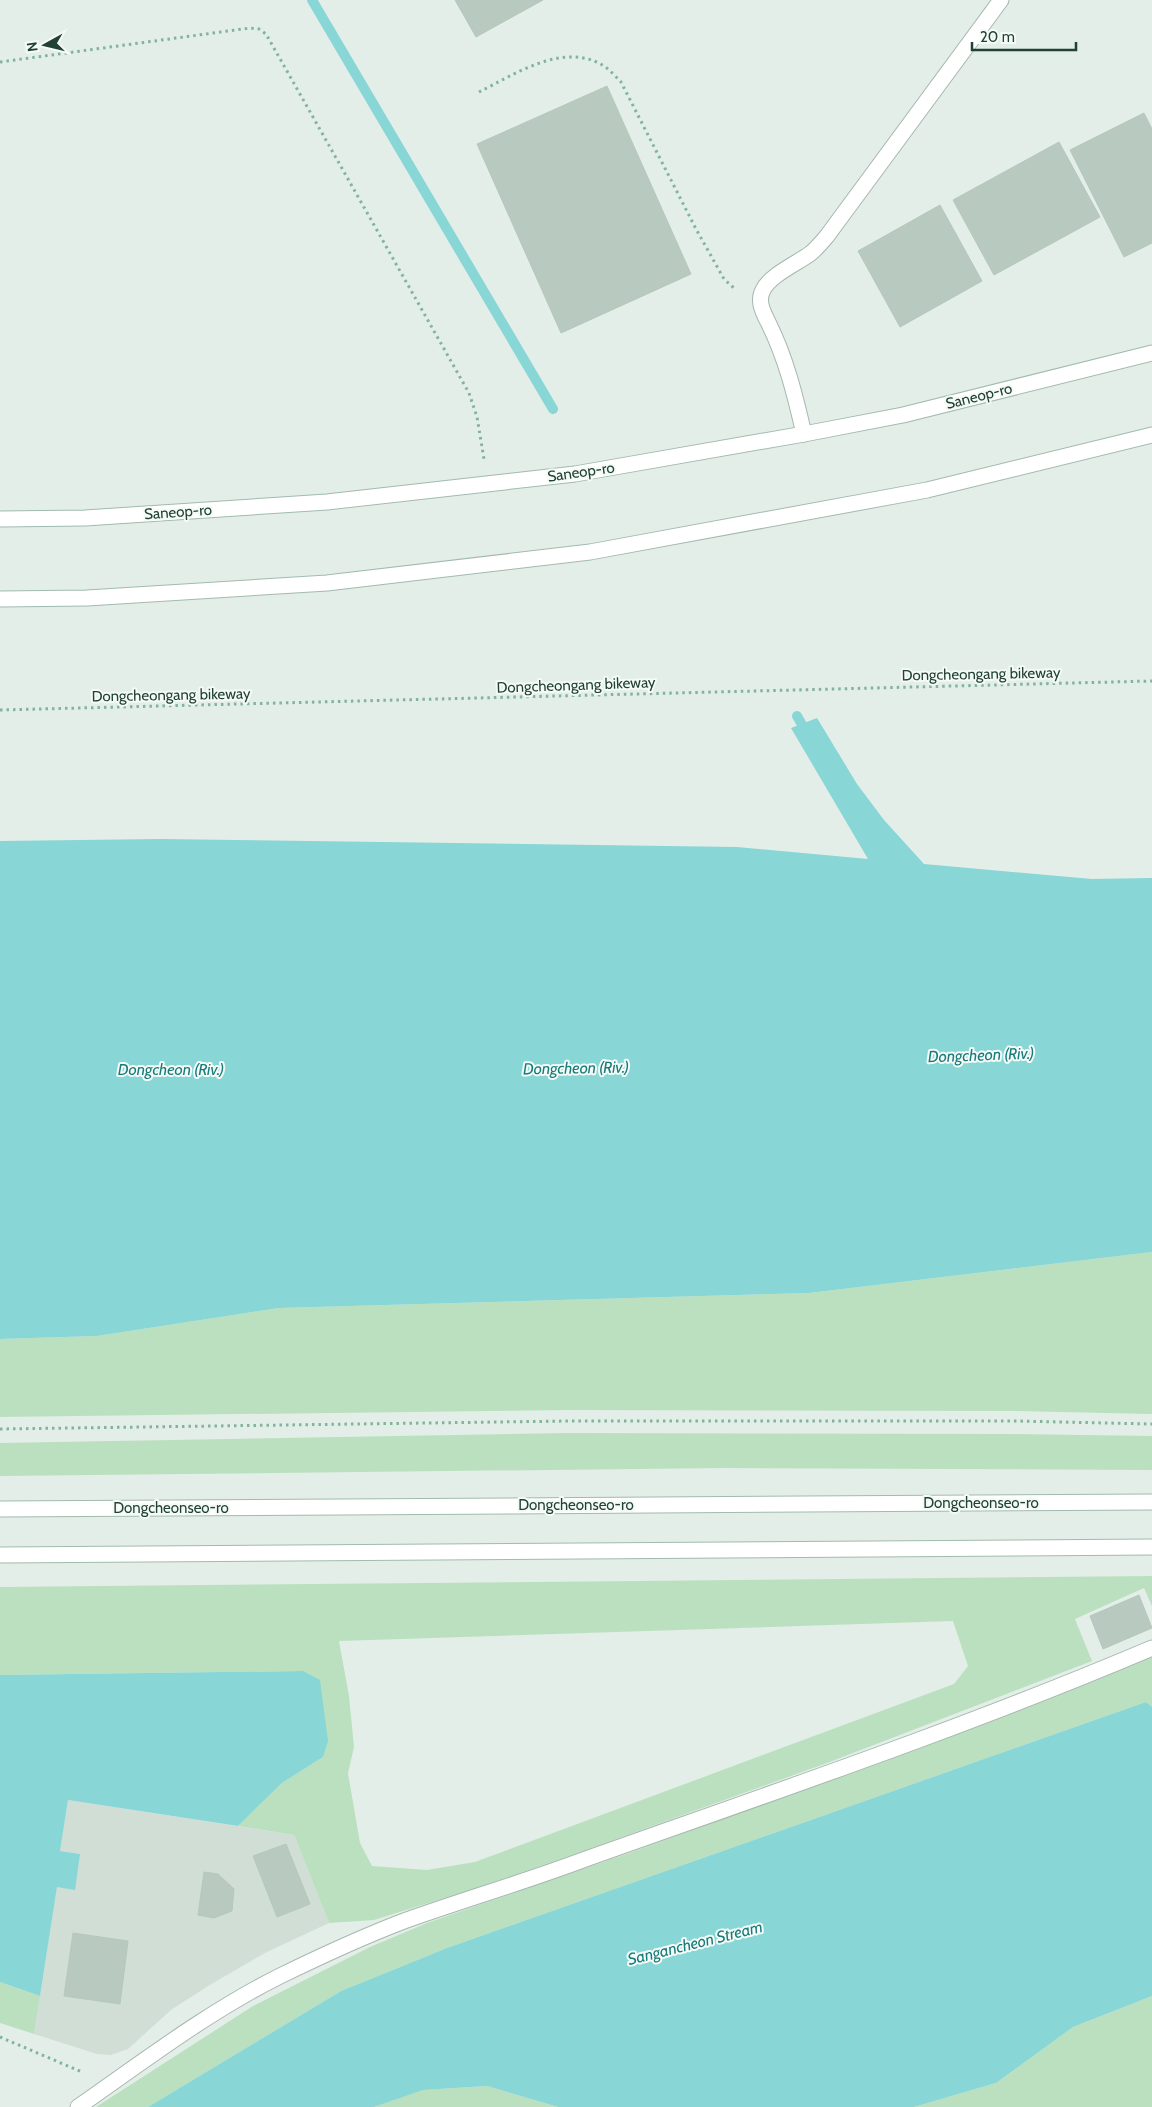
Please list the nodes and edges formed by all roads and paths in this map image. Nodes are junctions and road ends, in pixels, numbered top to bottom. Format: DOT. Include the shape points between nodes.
graph roads {
  1 [pos="1001,0"];
  2 [pos="0,62"];
  3 [pos="479,92"];
  4 [pos="760,298"];
  5 [pos="1152,353"];
  6 [pos="804,434"];
  7 [pos="1152,435"];
  8 [pos="488,484"];
  9 [pos="0,519"];
  10 [pos="0,599"];
  11 [pos="1152,681"];
  12 [pos="0,710"];
  13 [pos="1152,1424"];
  14 [pos="0,1429"];
  15 [pos="1152,1502"];
  16 [pos="0,1509"];
  17 [pos="1152,1547"];
  18 [pos="0,1554"];
  19 [pos="1152,1648"];
  20 [pos="0,2037"];
  21 [pos="110,2084"];
  22 [pos="78,2107"];
  1 -- 4 [label="main road" via="827,236 812,252 770,281"];
  2 -- 8 [label="path" via="250,28 266,34 469,393 482,440"];
  3 -- 4 [label="path" via="533,64 556,59 580,56 604,66 621,82 724,279 738,291"];
  4 -- 6 [label="main road" via="761,309 789,372"];
  5 -- 6 [label="main road, Saneop-ro" via="903,415"];
  6 -- 8 [label="main road, Saneop-ro" via="575,474"];
  7 -- 10 [label="main road" via="927,490 590,552 327,583 87,598"];
  8 -- 9 [label="main road, Saneop-ro" via="327,502 85,518"];
  11 -- 12 [label="path, Dongcheongang bikeway"];
  13 -- 14 [label="path" via="569,1421"];
  15 -- 16 [label="main road, Dongcheonseo-ro"];
  17 -- 18 [label="main road"];
  19 -- 21 [label="main road" via="1048,1691 828,1773 337,1948 234,2000"];
  20 -- 21 [label="path"];
  21 -- 22 [label="main road"];
}
